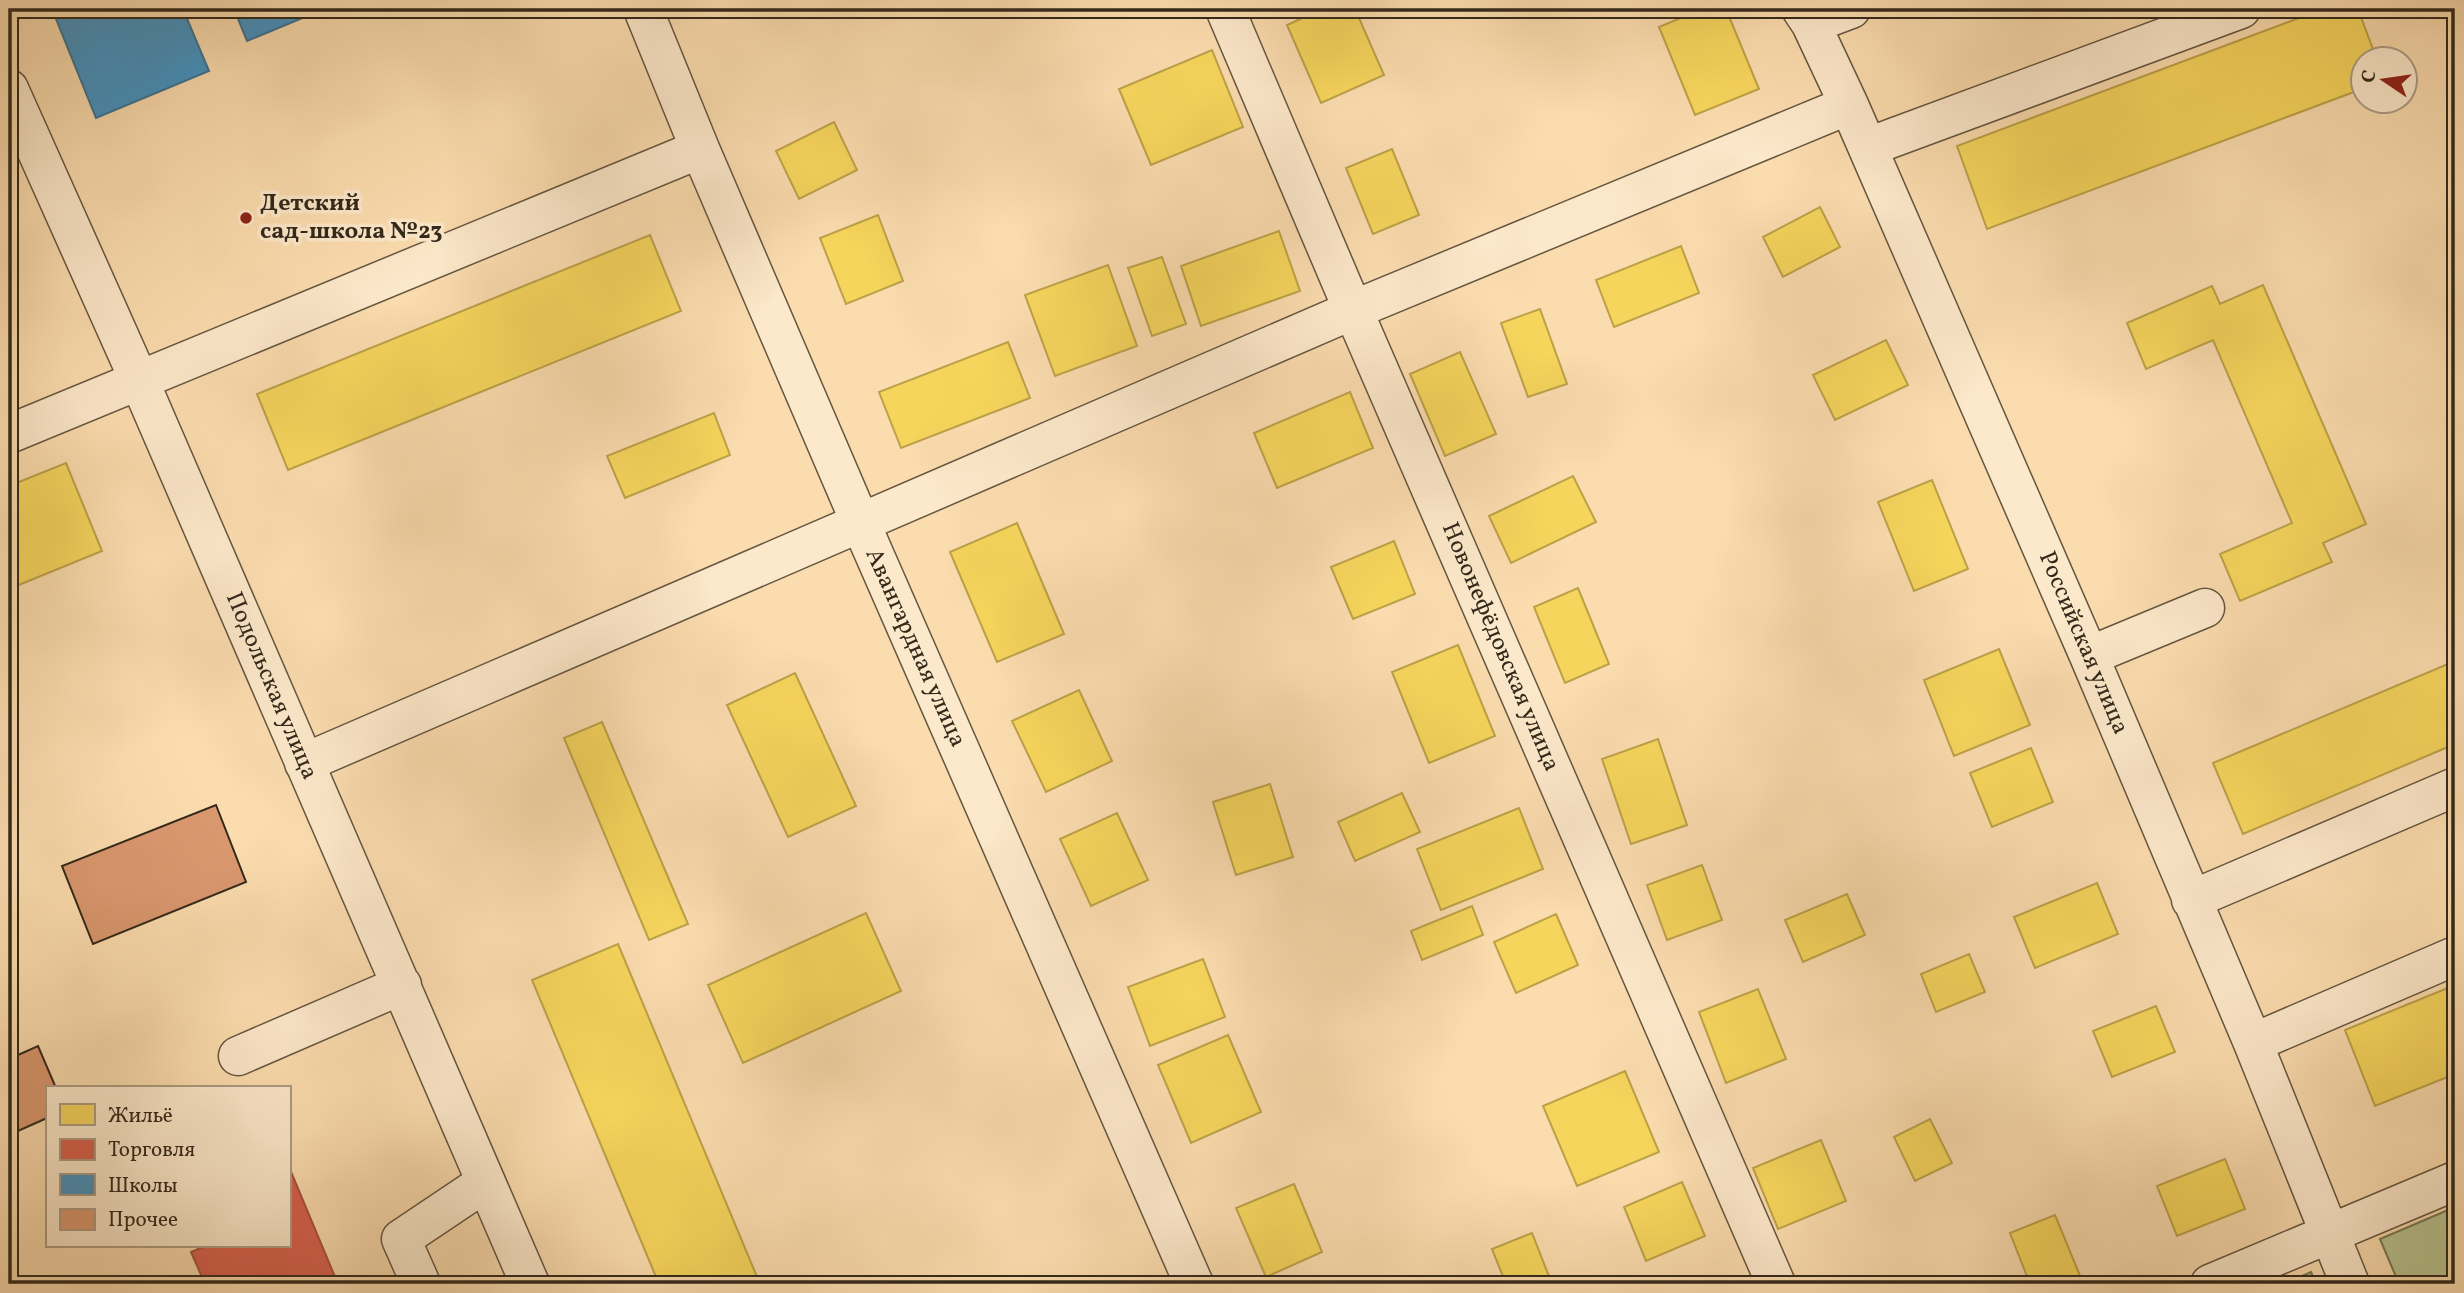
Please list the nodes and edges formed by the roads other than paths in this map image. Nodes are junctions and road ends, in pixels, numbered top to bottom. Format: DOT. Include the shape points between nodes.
graph roads {
  1 [pos="643,9"];
  2 [pos="1225,9"];
  3 [pos="1851,9"];
  4 [pos="2241,9"];
  5 [pos="1806,16"];
  6 [pos="9,89"];
  7 [pos="1849,105"];
  8 [pos="1868,147"];
  9 [pos="700,149"];
  10 [pos="1353,310"];
  11 [pos="139,380"];
  12 [pos="9,434"];
  13 [pos="862,524"];
  14 [pos="2205,608"];
  15 [pos="2089,656"];
  16 [pos="304,762"];
  17 [pos="2455,787"];
  18 [pos="2192,900"];
  19 [pos="2455,956"];
  20 [pos="402,985"];
  21 [pos="2253,1042"];
  22 [pos="238,1056"];
  23 [pos="2455,1181"];
  24 [pos="486,1182"];
  25 [pos="2329,1234"];
  26 [pos="421,1284"];
  27 [pos="530,1284"];
  28 [pos="1194,1284"];
  29 [pos="1776,1284"];
  30 [pos="2210,1284"];
  31 [pos="2350,1284"];
  1 -- 9 [label="street, Авангардная улица"];
  2 -- 10 [label="street, Новонефёдовская улица"];
  3 -- 5 [label="street"];
  4 -- 8 [label="street"];
  5 -- 7 [label="street, Российская улица"];
  6 -- 11 [label="street, Подольская улица"];
  7 -- 8 [label="street, Российская улица"];
  7 -- 10 [label="street"];
  8 -- 15 [label="street, Российская улица"];
  9 -- 11 [label="street"];
  9 -- 13 [label="street, Авангардная улица"];
  10 -- 13 [label="street"];
  10 -- 29 [label="street, Новонефёдовская улица"];
  11 -- 12 [label="street"];
  11 -- 16 [label="street, Подольская улица"];
  13 -- 16 [label="street"];
  13 -- 28 [label="street, Авангардная улица"];
  14 -- 15 [label="street"];
  15 -- 18 [label="street, Российская улица"];
  16 -- 20 [label="street, Подольская улица"];
  17 -- 18 [label="street"];
  18 -- 21 [label="street, Российская улица"];
  19 -- 21 [label="street"];
  20 -- 22 [label="street"];
  20 -- 24 [label="street, Подольская улица"];
  21 -- 25 [label="street, Российская улица"];
  23 -- 25 [label="street"];
  24 -- 26 [label="street" via="401,1239"];
  24 -- 27 [label="street, Подольская улица"];
  25 -- 30 [label="street"];
  25 -- 31 [label="street, Российская улица"];
}
